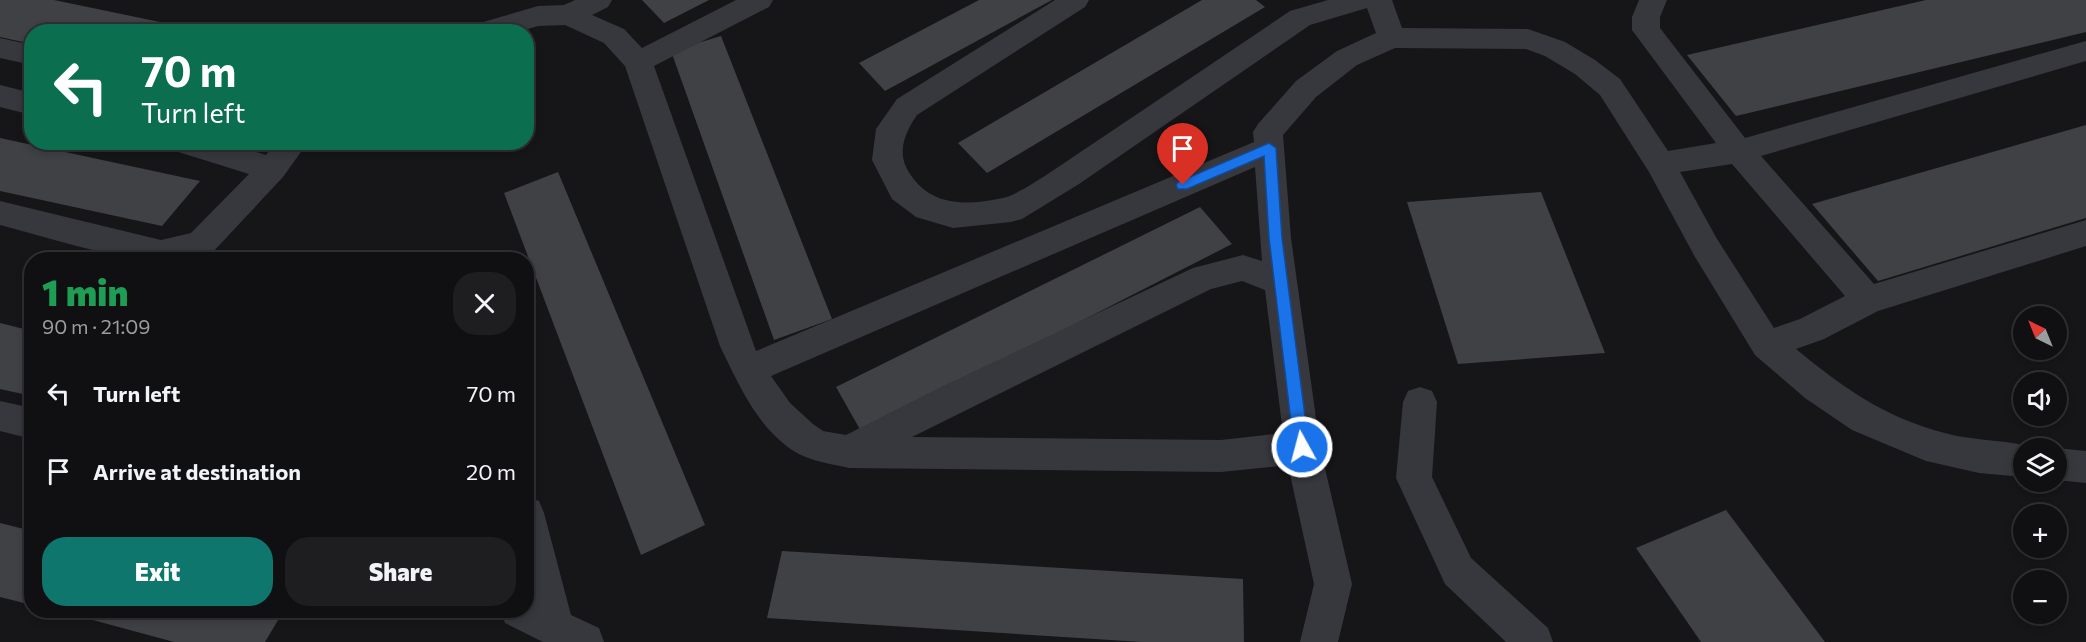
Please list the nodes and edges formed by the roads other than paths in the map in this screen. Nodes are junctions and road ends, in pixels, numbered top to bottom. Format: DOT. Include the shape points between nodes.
graph roads {
  1 [pos="598,0"];
  2 [pos="759,0"];
  3 [pos="1075,0"];
  4 [pos="1361,0"];
  5 [pos="1378,0"];
  6 [pos="1653,0"];
  7 [pos="568,15"];
  8 [pos="508,24"];
  9 [pos="1392,38"];
  10 [pos="0,48"];
  11 [pos="2086,51"];
  12 [pos="24,53"];
  13 [pos="638,62"];
  14 [pos="0,96"];
  15 [pos="24,102"];
  16 [pos="1269,148"];
  17 [pos="209,150"];
  18 [pos="287,150"];
  19 [pos="1739,151"];
  20 [pos="1660,164"];
  21 [pos="272,169"];
  22 [pos="0,213"];
  23 [pos="2086,233"];
  24 [pos="157,252"];
  25 [pos="165,252"];
  26 [pos="1281,282"];
  27 [pos="1868,300"];
  28 [pos="1767,345"];
  29 [pos="748,370"];
  30 [pos="1420,402"];
  31 [pos="0,416"];
  32 [pos="24,422"];
  33 [pos="1302,447"];
  34 [pos="849,452"];
  35 [pos="2013,460"];
  36 [pos="2067,465"];
  37 [pos="2086,467"];
  38 [pos="534,535"];
  39 [pos="534,617"];
  40 [pos="570,634"];
  41 [pos="1319,642"];
  42 [pos="1534,642"];
  1 -- 7 [label="street"];
  2 -- 13 [label="street"];
  3 -- 4 [label="street" via="907,107 891,129 887,160 903,190 927,208 953,216 1011,210 1068,176 1300,18"];
  5 -- 9 [label="street"];
  6 -- 19 [label="street" via="1646,30"];
  7 -- 8 [label="street" via="537,15"];
  7 -- 13 [label="street" via="614,36"];
  9 -- 16 [label="street" via="1347,58 1306,89 1268,132"];
  9 -- 20 [label="street" via="1528,39 1555,49 1610,87"];
  10 -- 12 [label="street"];
  11 -- 19 [label="street"];
  13 -- 29 [label="street"];
  14 -- 15 [label="street"];
  16 -- 26 [label="street"];
  16 -- 29 [label="street"];
  17 -- 21 [label="street"];
  18 -- 21 [label="street"];
  19 -- 20 [label="street"];
  19 -- 27 [label="street"];
  20 -- 28 [label="street" via="1706,248"];
  21 -- 25 [label="street" via="201,244"];
  22 -- 24 [label="street"];
  23 -- 27 [label="street"];
  26 -- 33 [label="street"];
  26 -- 34 [label="street" via="1244,268 1204,276"];
  27 -- 28 [label="street"];
  28 -- 35 [label="street" via="1817,387 1864,419 1926,446"];
  29 -- 34 [label="street" via="779,417 813,443"];
  30 -- 42 [label="street" via="1414,478 1453,561 1458,571"];
  31 -- 32 [label="street"];
  33 -- 34 [label="street" via="1221,456"];
  33 -- 41 [label="street" via="1333,584"];
  36 -- 37 [label="street"];
  38 -- 40 [label="street"];
  39 -- 40 [label="street"];
}
